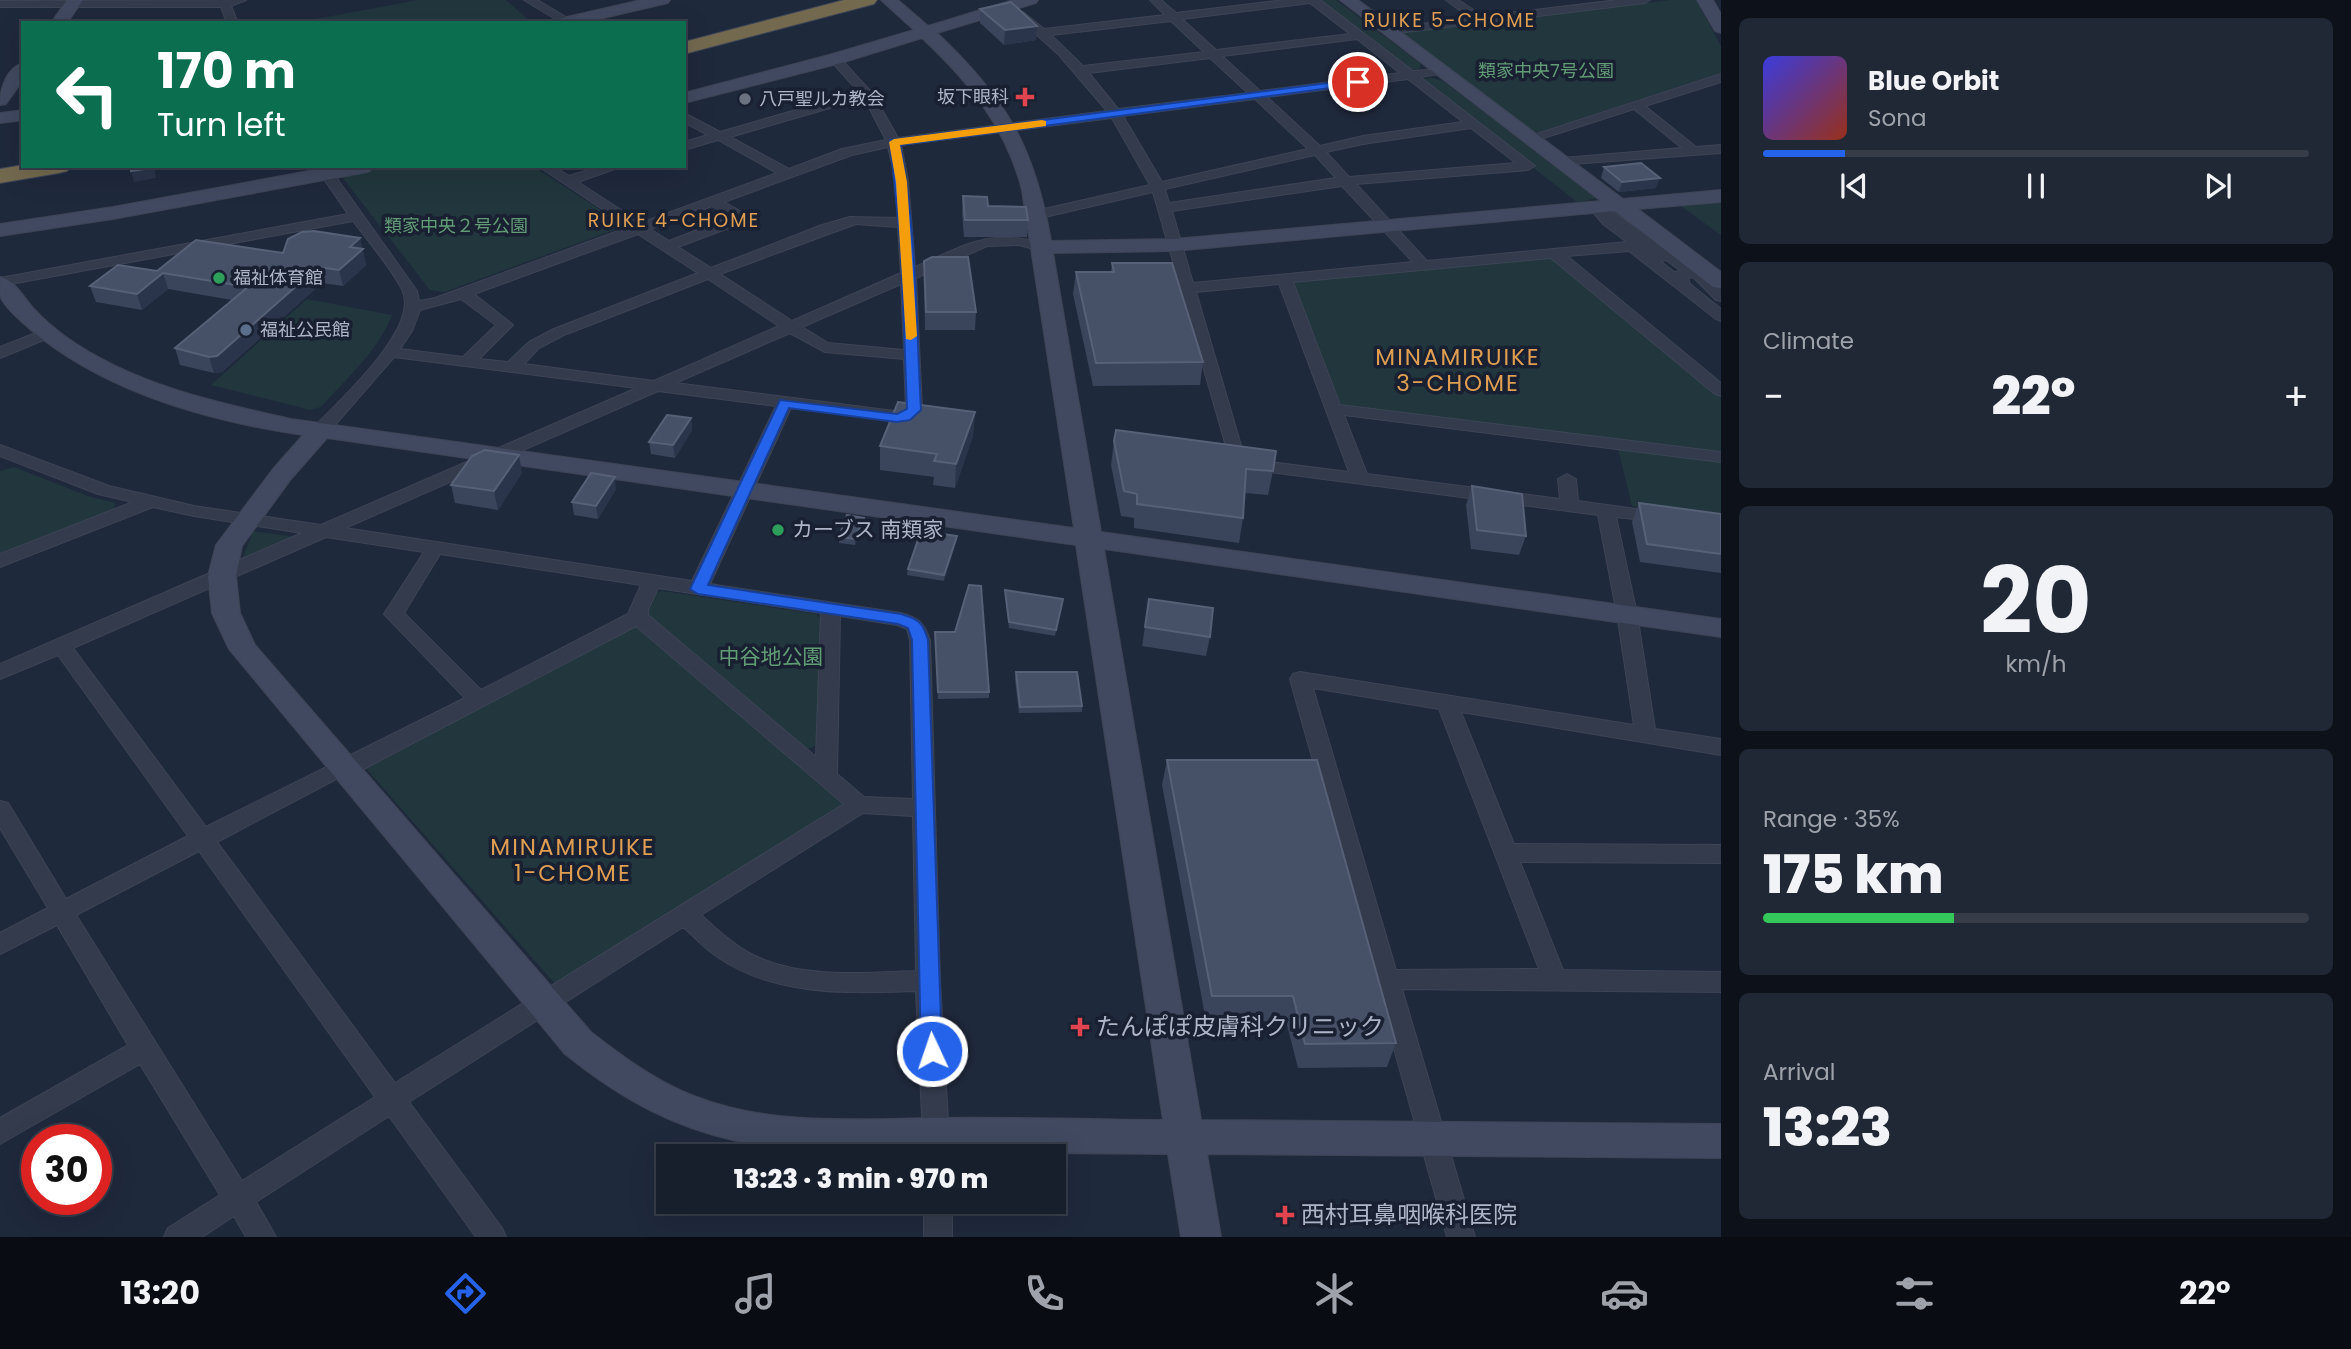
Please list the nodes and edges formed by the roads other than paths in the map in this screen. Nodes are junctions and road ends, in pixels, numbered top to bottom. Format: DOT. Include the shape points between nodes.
graph roads {
  1 [pos="241,0"];
  2 [pos="530,0"];
  3 [pos="662,0"];
  4 [pos="834,0"];
  5 [pos="867,0"];
  6 [pos="889,0"];
  7 [pos="1030,0"];
  8 [pos="1155,0"];
  9 [pos="1312,0"];
  10 [pos="1348,0"];
  11 [pos="1451,0"];
  12 [pos="1541,0"];
  13 [pos="1645,0"];
  14 [pos="1705,0"];
  15 [pos="75,2"];
  16 [pos="0,4"];
  17 [pos="225,4"];
  18 [pos="171,6"];
  19 [pos="1010,7"];
  20 [pos="1558,10"];
  21 [pos="1174,17"];
  22 [pos="1481,20"];
  23 [pos="61,21"];
  24 [pos="232,21"];
  25 [pos="564,21"];
  26 [pos="570,21"];
  27 [pos="1721,28"];
  28 [pos="1389,31"];
  29 [pos="927,33"];
  30 [pos="1043,33"];
  31 [pos="1358,36"];
  32 [pos="686,37"];
  33 [pos="686,47"];
  34 [pos="1210,53"];
  35 [pos="835,59"];
  36 [pos="1082,70"];
  37 [pos="21,71"];
  38 [pos="1441,71"];
  39 [pos="1409,75"];
  40 [pos="1721,78"];
  41 [pos="866,94"];
  42 [pos="1256,95"];
  43 [pos="686,97"];
  44 [pos="0,100"];
  45 [pos="1636,105"];
  46 [pos="1118,114"];
  47 [pos="21,115"];
  48 [pos="0,118"];
  49 [pos="686,118"];
  50 [pos="1473,124"];
  51 [pos="1007,128"];
  52 [pos="719,136"];
  53 [pos="1530,138"];
  54 [pos="894,142"];
  55 [pos="686,145"];
  56 [pos="1721,149"];
  57 [pos="1318,151"];
  58 [pos="1693,151"];
  59 [pos="21,162"];
  60 [pos="1563,162"];
  61 [pos="0,165"];
  62 [pos="47,168"];
  63 [pos="346,168"];
  64 [pos="547,168"];
  65 [pos="610,168"];
  66 [pos="324,170"];
  67 [pos="787,173"];
  68 [pos="0,176"];
  69 [pos="568,181"];
  70 [pos="1346,181"];
  71 [pos="1158,188"];
  72 [pos="1721,196"];
  73 [pos="713,201"];
  74 [pos="1620,205"];
  75 [pos="1164,208"];
  76 [pos="1036,215"];
  77 [pos="358,216"];
  78 [pos="905,223"];
  79 [pos="1388,227"];
  80 [pos="639,229"];
  81 [pos="0,230"];
  82 [pos="1174,245"];
  83 [pos="666,247"];
  84 [pos="1042,247"];
  85 [pos="1555,254"];
  86 [pos="1423,265"];
  87 [pos="708,274"];
  88 [pos="909,275"];
  89 [pos="1284,278"];
  90 [pos="0,282"];
  91 [pos="1721,282"];
  92 [pos="1188,288"];
  93 [pos="463,293"];
  94 [pos="1721,297"];
  95 [pos="413,307"];
  96 [pos="1721,307"];
  97 [pos="1721,316"];
  98 [pos="789,326"];
  99 [pos="46,334"];
  100 [pos="389,352"];
  101 [pos="0,353"];
  102 [pos="912,355"];
  103 [pos="466,362"];
  104 [pos="512,368"];
  105 [pos="658,385"];
  106 [pos="1718,385"];
  107 [pos="785,403"];
  108 [pos="1336,409"];
  109 [pos="321,430"];
  110 [pos="498,455"];
  111 [pos="1721,457"];
  112 [pos="6,459"];
  113 [pos="1360,478"];
  114 [pos="1567,479"];
  115 [pos="744,489"];
  116 [pos="151,501"];
  117 [pos="1570,506"];
  118 [pos="1606,511"];
  119 [pos="245,520"];
  120 [pos="1681,520"];
  121 [pos="321,532"];
  122 [pos="1088,537"];
  123 [pos="435,550"];
  124 [pos="0,561"];
  125 [pos="222,576"];
  126 [pos="652,582"];
  127 [pos="698,589"];
  128 [pos="831,609"];
  129 [pos="1627,614"];
  130 [pos="638,617"];
  131 [pos="1721,628"];
  132 [pos="61,645"];
  133 [pos="0,672"];
  134 [pos="478,700"];
  135 [pos="1447,703"];
  136 [pos="1645,733"];
  137 [pos="1721,747"];
  138 [pos="343,768"];
  139 [pos="826,776"];
  140 [pos="859,805"];
  141 [pos="924,808"];
  142 [pos="0,809"];
  143 [pos="202,839"];
  144 [pos="1507,853"];
  145 [pos="1721,854"];
  146 [pos="63,911"];
  147 [pos="686,915"];
  148 [pos="0,944"];
  149 [pos="1555,979"];
  150 [pos="1387,980"];
  151 [pos="928,981"];
  152 [pos="1721,982"];
  153 [pos="542,1003"];
  154 [pos="144,1049"];
  155 [pos="393,1098"];
  156 [pos="0,1132"];
  157 [pos="1185,1139"];
  158 [pos="1434,1140"];
  159 [pos="1721,1141"];
  160 [pos="914,1144"];
  161 [pos="937,1144"];
  162 [pos="1008,1144"];
  163 [pos="239,1197"];
  164 [pos="938,1214"];
  165 [pos="178,1237"];
  166 [pos="262,1237"];
  167 [pos="492,1237"];
  168 [pos="938,1237"];
  169 [pos="1201,1237"];
  170 [pos="1461,1237"];
  1 -- 17 [label="street"];
  2 -- 25 [label="street"];
  3 -- 26 [label="street"];
  4 -- 32 [label="highway"];
  5 -- 33 [label="highway"];
  6 -- 29 [label="street"];
  7 -- 19 [label="street"];
  8 -- 21 [label="street"];
  9 -- 21 [label="street"];
  9 -- 31 [label="street"];
  10 -- 28 [label="street"];
  11 -- 22 [label="street"];
  12 -- 20 [label="street"];
  13 -- 20 [label="street"];
  14 -- 27 [label="street"];
  15 -- 16 [label="street"];
  15 -- 18 [label="street"];
  15 -- 23 [label="street"];
  17 -- 18 [label="street"];
  17 -- 24 [label="street"];
  19 -- 29 [label="street"];
  19 -- 30 [label="street"];
  20 -- 22 [label="street"];
  21 -- 30 [label="street"];
  21 -- 34 [label="street"];
  22 -- 28 [label="street"];
  28 -- 38 [label="street"];
  29 -- 35 [label="street"];
  29 -- 51 [label="street" via="964,68"];
  30 -- 36 [label="street"];
  31 -- 34 [label="street"];
  31 -- 39 [label="street"];
  34 -- 36 [label="street"];
  34 -- 42 [label="street"];
  35 -- 41 [label="street"];
  35 -- 43 [label="street"];
  36 -- 46 [label="street"];
  37 -- 44 [label="street"];
  38 -- 39 [label="street"];
  38 -- 53 [label="street"];
  39 -- 42 [label="street"];
  39 -- 50 [label="street"];
  40 -- 45 [label="street"];
  41 -- 52 [label="street"];
  41 -- 54 [label="street"];
  42 -- 46 [label="street"];
  42 -- 57 [label="street"];
  45 -- 53 [label="street"];
  45 -- 58 [label="street"];
  46 -- 51 [label="street"];
  46 -- 71 [label="street"];
  47 -- 48 [label="street"];
  49 -- 52 [label="street"];
  50 -- 57 [label="street"];
  50 -- 70 [label="street" via="1528,166"];
  51 -- 54 [label="street"];
  51 -- 76 [label="street" via="1023,163"];
  52 -- 55 [label="street"];
  52 -- 67 [label="street"];
  53 -- 60 [label="street"];
  54 -- 67 [label="street"];
  54 -- 78 [label="street"];
  56 -- 58 [label="street"];
  57 -- 70 [label="street"];
  57 -- 71 [label="street"];
  58 -- 60 [label="street"];
  59 -- 61 [label="highway"];
  60 -- 74 [label="street"];
  62 -- 68 [label="highway"];
  63 -- 66 [label="street"];
  64 -- 69 [label="street"];
  65 -- 69 [label="street"];
  66 -- 77 [label="street"];
  66 -- 81 [label="street"];
  67 -- 73 [label="street"];
  69 -- 80 [label="street"];
  70 -- 75 [label="street"];
  70 -- 79 [label="street"];
  71 -- 75 [label="street"];
  71 -- 76 [label="street"];
  72 -- 74 [label="street"];
  73 -- 80 [label="street"];
  73 -- 83 [label="street" via="742,218"];
  74 -- 79 [label="street"];
  74 -- 91 [label="street"];
  75 -- 82 [label="street"];
  76 -- 84 [label="street"];
  77 -- 90 [label="street"];
  77 -- 95 [label="street" via="410,291"];
  78 -- 87 [label="street" via="855,220"];
  78 -- 88 [label="street"];
  79 -- 82 [label="street"];
  79 -- 86 [label="street"];
  80 -- 83 [label="street"];
  80 -- 93 [label="street"];
  82 -- 84 [label="street"];
  82 -- 92 [label="street"];
  83 -- 87 [label="street"];
  84 -- 88 [label="street" via="985,242"];
  84 -- 122 [label="street"];
  85 -- 86 [label="street"];
  85 -- 97 [label="street" via="1632,246"];
  85 -- 106 [label="street"];
  86 -- 89 [label="street"];
  87 -- 98 [label="street"];
  87 -- 104 [label="street" via="559,332 534,345"];
  88 -- 98 [label="street"];
  88 -- 102 [label="street"];
  89 -- 92 [label="street"];
  89 -- 108 [label="street"];
  90 -- 99 [label="street" via="18,308"];
  92 -- 113 [label="street" via="1238,463"];
  93 -- 95 [label="street"];
  93 -- 103 [label="street" via="505,325"];
  94 -- 96 [label="street" via="1705,279 1666,250 1653,246 1608,212 1601,213 1642,248 1657,257 1669,255 1693,273 1675,276"];
  95 -- 100 [label="street" via="410,321"];
  98 -- 102 [label="street" via="825,347"];
  98 -- 105 [label="street"];
  99 -- 101 [label="street"];
  99 -- 109 [label="street" via="116,375 178,398"];
  100 -- 103 [label="street"];
  100 -- 109 [label="street"];
  102 -- 107 [label="street" via="914,410 905,417"];
  103 -- 104 [label="street"];
  104 -- 105 [label="street"];
  105 -- 107 [label="street"];
  105 -- 110 [label="street"];
  107 -- 115 [label="street"];
  108 -- 111 [label="street"];
  108 -- 113 [label="street"];
  109 -- 110 [label="street"];
  109 -- 119 [label="street"];
  110 -- 115 [label="street"];
  110 -- 121 [label="street"];
  112 -- 116 [label="street"];
  113 -- 117 [label="street"];
  114 -- 117 [label="street"];
  115 -- 122 [label="street"];
  115 -- 127 [label="street"];
  116 -- 119 [label="street"];
  116 -- 124 [label="street"];
  117 -- 118 [label="street"];
  118 -- 120 [label="street"];
  118 -- 129 [label="street"];
  119 -- 121 [label="street"];
  119 -- 125 [label="street" via="229,545"];
  121 -- 123 [label="street"];
  121 -- 125 [label="street"];
  122 -- 129 [label="street"];
  122 -- 157 [label="street"];
  123 -- 126 [label="street"];
  123 -- 134 [label="street" via="394,614"];
  125 -- 132 [label="street"];
  125 -- 138 [label="street" via="226,613 243,649"];
  126 -- 127 [label="street"];
  126 -- 130 [label="street"];
  127 -- 128 [label="street"];
  128 -- 139 [label="street"];
  128 -- 141 [label="street" via="915,625 920,640"];
  129 -- 131 [label="street"];
  129 -- 136 [label="street"];
  130 -- 134 [label="street"];
  130 -- 139 [label="street"];
  132 -- 133 [label="street"];
  132 -- 143 [label="street"];
  134 -- 138 [label="street"];
  135 -- 136 [label="street"];
  135 -- 144 [label="street"];
  135 -- 150 [label="street" via="1300,679"];
  136 -- 137 [label="street"];
  138 -- 143 [label="street"];
  138 -- 153 [label="street"];
  139 -- 140 [label="street"];
  140 -- 141 [label="street"];
  140 -- 147 [label="street"];
  141 -- 151 [label="street"];
  142 -- 146 [label="street"];
  143 -- 146 [label="street"];
  143 -- 155 [label="street"];
  144 -- 145 [label="street"];
  144 -- 149 [label="street"];
  146 -- 148 [label="street"];
  146 -- 154 [label="street"];
  147 -- 151 [label="street" via="724,949 764,969 846,982"];
  147 -- 153 [label="street"];
  149 -- 150 [label="street"];
  149 -- 152 [label="street"];
  150 -- 158 [label="street"];
  151 -- 161 [label="street"];
  153 -- 155 [label="street"];
  153 -- 160 [label="street" via="578,1043 655,1097 724,1123 772,1132"];
  154 -- 156 [label="street"];
  154 -- 163 [label="street"];
  155 -- 163 [label="street"];
  155 -- 167 [label="street"];
  157 -- 158 [label="street"];
  157 -- 162 [label="street"];
  157 -- 169 [label="street"];
  158 -- 159 [label="street"];
  158 -- 170 [label="street"];
  163 -- 165 [label="street"];
  163 -- 166 [label="street"];
  164 -- 168 [label="street"];
}
